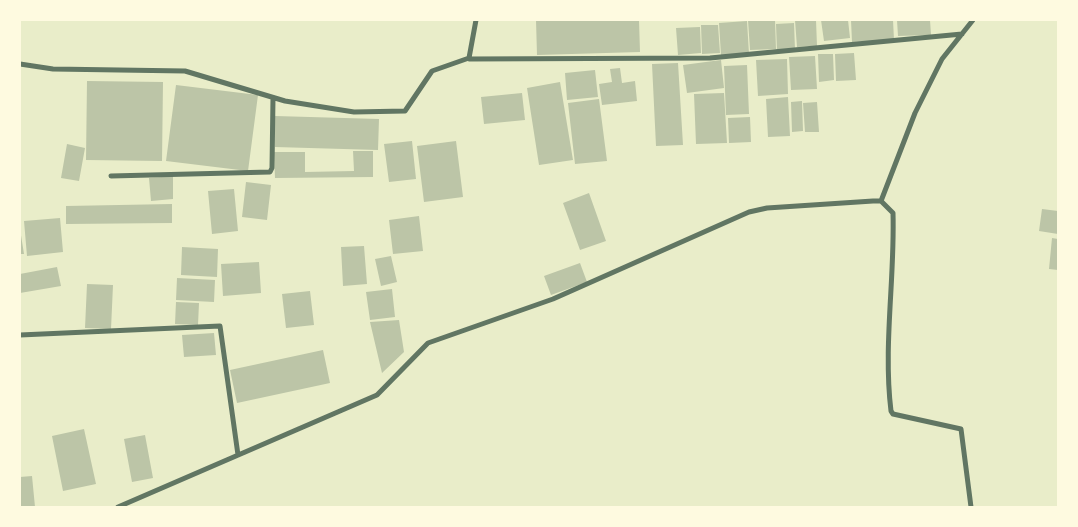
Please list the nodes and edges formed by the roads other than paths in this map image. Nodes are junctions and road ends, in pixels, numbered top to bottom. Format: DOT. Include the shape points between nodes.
graph roads {
  1 [pos="476,20"];
  2 [pos="973,20"];
  3 [pos="962,34"];
  4 [pos="469,59"];
  5 [pos="20,64"];
  6 [pos="273,98"];
  7 [pos="112,176"];
  8 [pos="881,201"];
  9 [pos="20,335"];
  10 [pos="238,455"];
  11 [pos="118,507"];
  12 [pos="971,507"];
  1 -- 4 [label="street"];
  2 -- 3 [label="street"];
  3 -- 4 [label="street" via="710,58"];
  3 -- 8 [label="street" via="942,58 915,113"];
  4 -- 6 [label="street" via="432,72 405,111 354,112"];
  5 -- 6 [label="street" via="53,69 190,72"];
  6 -- 7 [label="street" via="270,172"];
  8 -- 10 [label="street" via="749,212 553,299 428,343 377,395"];
  8 -- 12 [label="street" via="893,213 889,331 891,411 961,429"];
  9 -- 10 [label="street" via="220,326"];
  10 -- 11 [label="street"];
}
